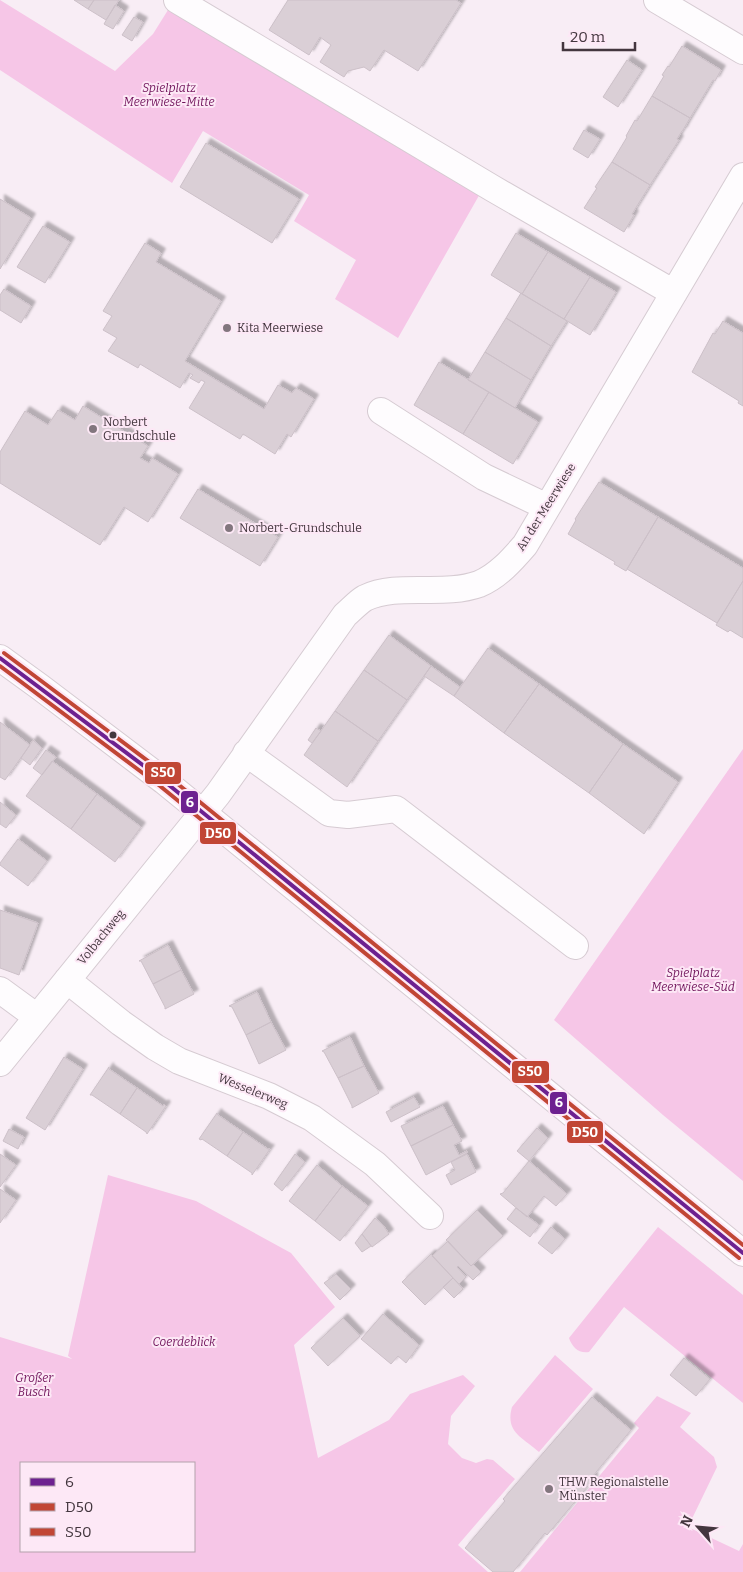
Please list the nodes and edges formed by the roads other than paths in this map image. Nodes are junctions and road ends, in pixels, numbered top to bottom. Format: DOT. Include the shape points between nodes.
graph roads {
  1 [pos="177,0"];
  2 [pos="657,0"];
  3 [pos="743,51"];
  4 [pos="743,176"];
  5 [pos="674,293"];
  6 [pos="381,411"];
  7 [pos="547,507"];
  8 [pos="0,658"];
  9 [pos="246,753"];
  10 [pos="204,812"];
  11 [pos="575,946"];
  12 [pos="67,980"];
  13 [pos="0,990"];
  14 [pos="37,1017"];
  15 [pos="0,1063"];
  16 [pos="430,1216"];
  17 [pos="743,1253"];
  1 -- 5 [label="street"];
  2 -- 3 [label="street"];
  4 -- 5 [label="street, An der Meerwiese"];
  5 -- 7 [label="street, An der Meerwiese"];
  6 -- 7 [label="street" via="484,477"];
  7 -- 9 [label="street, An der Meerwiese" via="525,545 498,573 480,583 458,590 384,592 364,598 344,616"];
  8 -- 10 [label="street"];
  9 -- 10 [label="street, An der Meerwiese"];
  9 -- 11 [label="street" via="329,813 348,816 396,809"];
  10 -- 12 [label="street, Volbachweg"];
  10 -- 17 [label="street"];
  12 -- 14 [label="street, Volbachweg"];
  12 -- 16 [label="street, Wesselerweg" via="121,1023 179,1061 269,1096 312,1118 375,1164"];
  13 -- 14 [label="street"];
  14 -- 15 [label="street, Volbachweg"];
}
